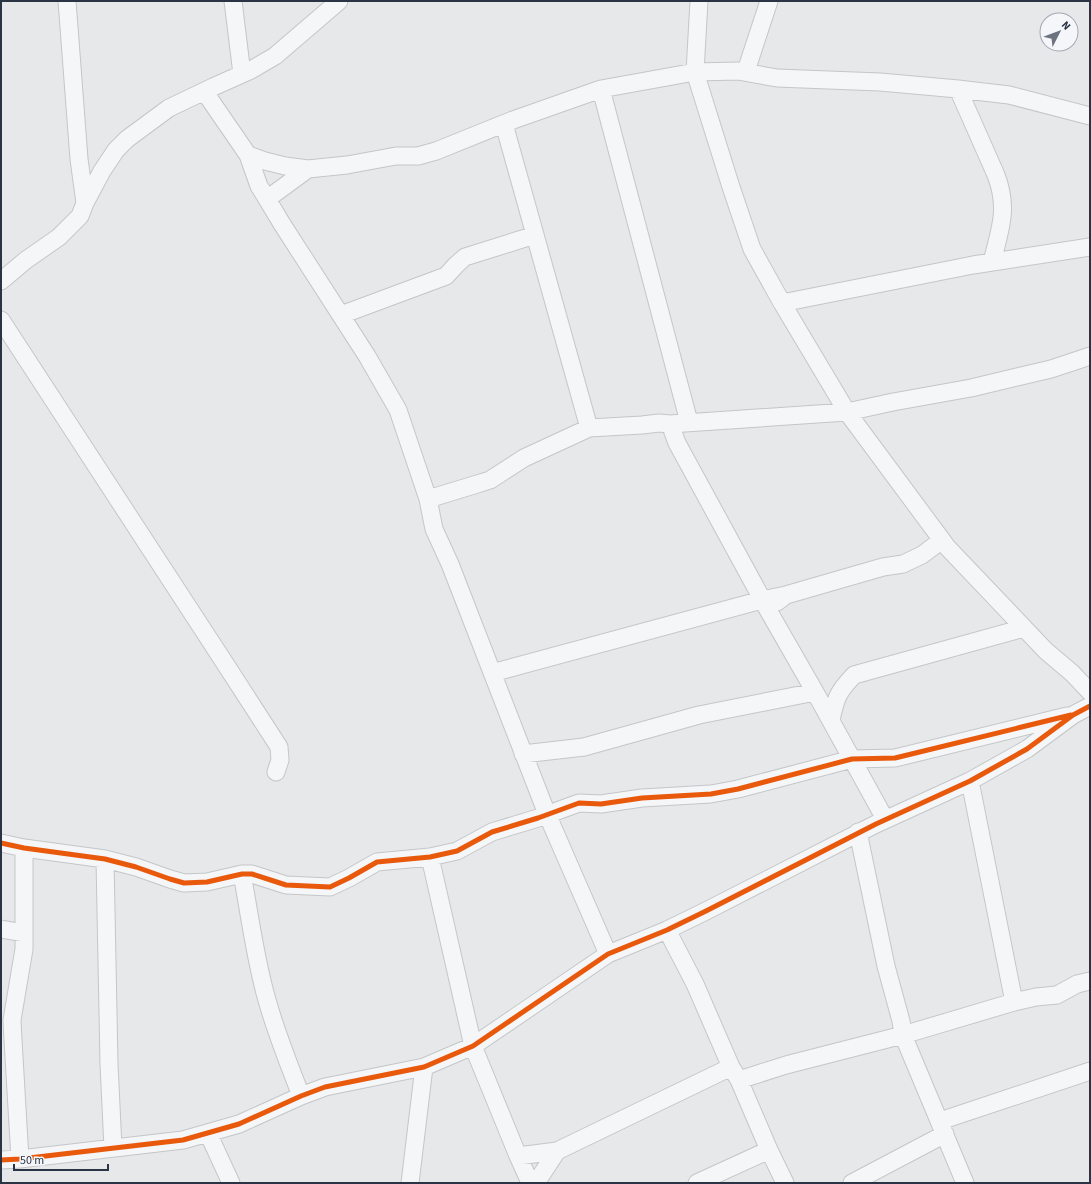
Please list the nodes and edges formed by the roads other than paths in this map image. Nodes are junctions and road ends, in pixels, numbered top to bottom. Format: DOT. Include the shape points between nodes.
graph roads {
  1 [pos="66,1"];
  2 [pos="233,1"];
  3 [pos="339,1"];
  4 [pos="699,1"];
  5 [pos="769,1"];
  6 [pos="695,72"];
  7 [pos="746,72"];
  8 [pos="242,74"];
  9 [pos="601,89"];
  10 [pos="958,89"];
  11 [pos="204,91"];
  12 [pos="1090,116"];
  13 [pos="504,124"];
  14 [pos="248,155"];
  15 [pos="308,169"];
  16 [pos="267,199"];
  17 [pos="85,204"];
  18 [pos="535,235"];
  19 [pos="1090,247"];
  20 [pos="992,262"];
  21 [pos="1,281"];
  22 [pos="782,303"];
  23 [pos="341,315"];
  24 [pos="1,320"];
  25 [pos="1090,356"];
  26 [pos="848,412"];
  27 [pos="689,422"];
  28 [pos="670,424"];
  29 [pos="589,428"];
  30 [pos="428,499"];
  31 [pos="942,540"];
  32 [pos="765,605"];
  33 [pos="1024,628"];
  34 [pos="492,673"];
  35 [pos="815,692"];
  36 [pos="1090,692"];
  37 [pos="1090,706"];
  38 [pos="1073,715"];
  39 [pos="831,720"];
  40 [pos="523,754"];
  41 [pos="852,759"];
  42 [pos="276,772"];
  43 [pos="970,781"];
  44 [pos="547,814"];
  45 [pos="885,819"];
  46 [pos="858,832"];
  47 [pos="1,843"];
  48 [pos="24,848"];
  49 [pos="430,857"];
  50 [pos="105,859"];
  51 [pos="242,874"];
  52 [pos="1,929"];
  53 [pos="667,930"];
  54 [pos="24,933"];
  55 [pos="608,954"];
  56 [pos="1090,981"];
  57 [pos="1014,1002"];
  58 [pos="903,1035"];
  59 [pos="473,1046"];
  60 [pos="424,1067"];
  61 [pos="1090,1071"];
  62 [pos="735,1074"];
  63 [pos="301,1096"];
  64 [pos="942,1128"];
  65 [pos="208,1133"];
  66 [pos="113,1148"];
  67 [pos="557,1150"];
  68 [pos="769,1150"];
  69 [pos="518,1156"];
  70 [pos="20,1159"];
  71 [pos="1,1160"];
  72 [pos="231,1183"];
  73 [pos="410,1183"];
  74 [pos="532,1183"];
  75 [pos="536,1183"];
  76 [pos="698,1183"];
  77 [pos="785,1183"];
  78 [pos="852,1183"];
  79 [pos="965,1183"];
  1 -- 17 [label="street"];
  2 -- 8 [label="street"];
  3 -- 8 [label="street" via="275,56"];
  4 -- 6 [label="street"];
  5 -- 7 [label="street"];
  6 -- 7 [label="street"];
  6 -- 9 [label="street"];
  6 -- 22 [label="street" via="752,249"];
  7 -- 10 [label="street" via="777,78 880,82"];
  8 -- 11 [label="street"];
  9 -- 13 [label="street"];
  9 -- 27 [label="street"];
  10 -- 12 [label="street" via="1009,95"];
  10 -- 20 [label="street" via="1001,188 1003,217"];
  11 -- 14 [label="street"];
  11 -- 17 [label="street" via="169,108 116,150"];
  13 -- 15 [label="street" via="418,156 396,156"];
  13 -- 18 [label="street"];
  14 -- 15 [label="street"];
  14 -- 16 [label="street" via="259,186"];
  15 -- 16 [label="street"];
  16 -- 23 [label="street"];
  17 -- 21 [label="street" via="80,216 59,237"];
  18 -- 23 [label="street" via="466,257 446,276"];
  18 -- 29 [label="street"];
  19 -- 20 [label="street"];
  20 -- 22 [label="street"];
  22 -- 26 [label="street"];
  23 -- 30 [label="street" via="398,410"];
  24 -- 42 [label="street" via="279,747 280,760"];
  25 -- 26 [label="street" via="1052,369 971,388"];
  26 -- 27 [label="street"];
  26 -- 31 [label="street"];
  27 -- 28 [label="street"];
  28 -- 29 [label="street"];
  28 -- 32 [label="street"];
  29 -- 30 [label="street" via="524,458 490,480"];
  30 -- 34 [label="street" via="434,529"];
  31 -- 32 [label="street" via="922,555 903,564 883,567 786,595"];
  31 -- 33 [label="street"];
  32 -- 34 [label="street"];
  32 -- 35 [label="street"];
  33 -- 36 [label="street"];
  33 -- 39 [label="street" via="854,675 842,688 835,701"];
  34 -- 40 [label="street"];
  35 -- 39 [label="street"];
  35 -- 40 [label="street" via="699,715 584,747"];
  37 -- 38 [label="street"];
  38 -- 41 [label="street" via="895,758"];
  38 -- 43 [label="street" via="1027,749"];
  39 -- 41 [label="street"];
  40 -- 44 [label="street"];
  41 -- 44 [label="street" via="711,794 642,798 601,804 579,803"];
  41 -- 45 [label="street"];
  43 -- 45 [label="street"];
  43 -- 57 [label="street"];
  44 -- 49 [label="street" via="492,832 458,851"];
  44 -- 55 [label="street"];
  45 -- 46 [label="street"];
  46 -- 53 [label="street"];
  46 -- 58 [label="street"];
  47 -- 48 [label="street"];
  48 -- 50 [label="street"];
  48 -- 54 [label="street"];
  49 -- 51 [label="street" via="377,862 330,887 286,885 252,874"];
  49 -- 59 [label="street"];
  50 -- 51 [label="street" via="184,883 207,882"];
  50 -- 66 [label="street"];
  51 -- 63 [label="street" via="257,960 267,1000"];
  52 -- 54 [label="street"];
  53 -- 55 [label="street"];
  53 -- 62 [label="street" via="695,984"];
  54 -- 70 [label="street" via="24,949 12,1020"];
  55 -- 59 [label="street"];
  56 -- 57 [label="street" via="1077,984 1057,995"];
  57 -- 58 [label="street"];
  58 -- 62 [label="street" via="760,1074"];
  58 -- 64 [label="street"];
  59 -- 60 [label="street"];
  59 -- 69 [label="street"];
  60 -- 63 [label="street" via="325,1087"];
  60 -- 73 [label="street"];
  61 -- 64 [label="street"];
  62 -- 67 [label="street"];
  62 -- 68 [label="street"];
  63 -- 65 [label="street" via="239,1124"];
  64 -- 78 [label="street"];
  64 -- 79 [label="street"];
  65 -- 66 [label="street" via="183,1140"];
  65 -- 72 [label="street"];
  66 -- 70 [label="street"];
  67 -- 69 [label="street"];
  67 -- 75 [label="street"];
  68 -- 76 [label="street"];
  68 -- 77 [label="street"];
  69 -- 74 [label="street"];
  70 -- 71 [label="street"];
}
